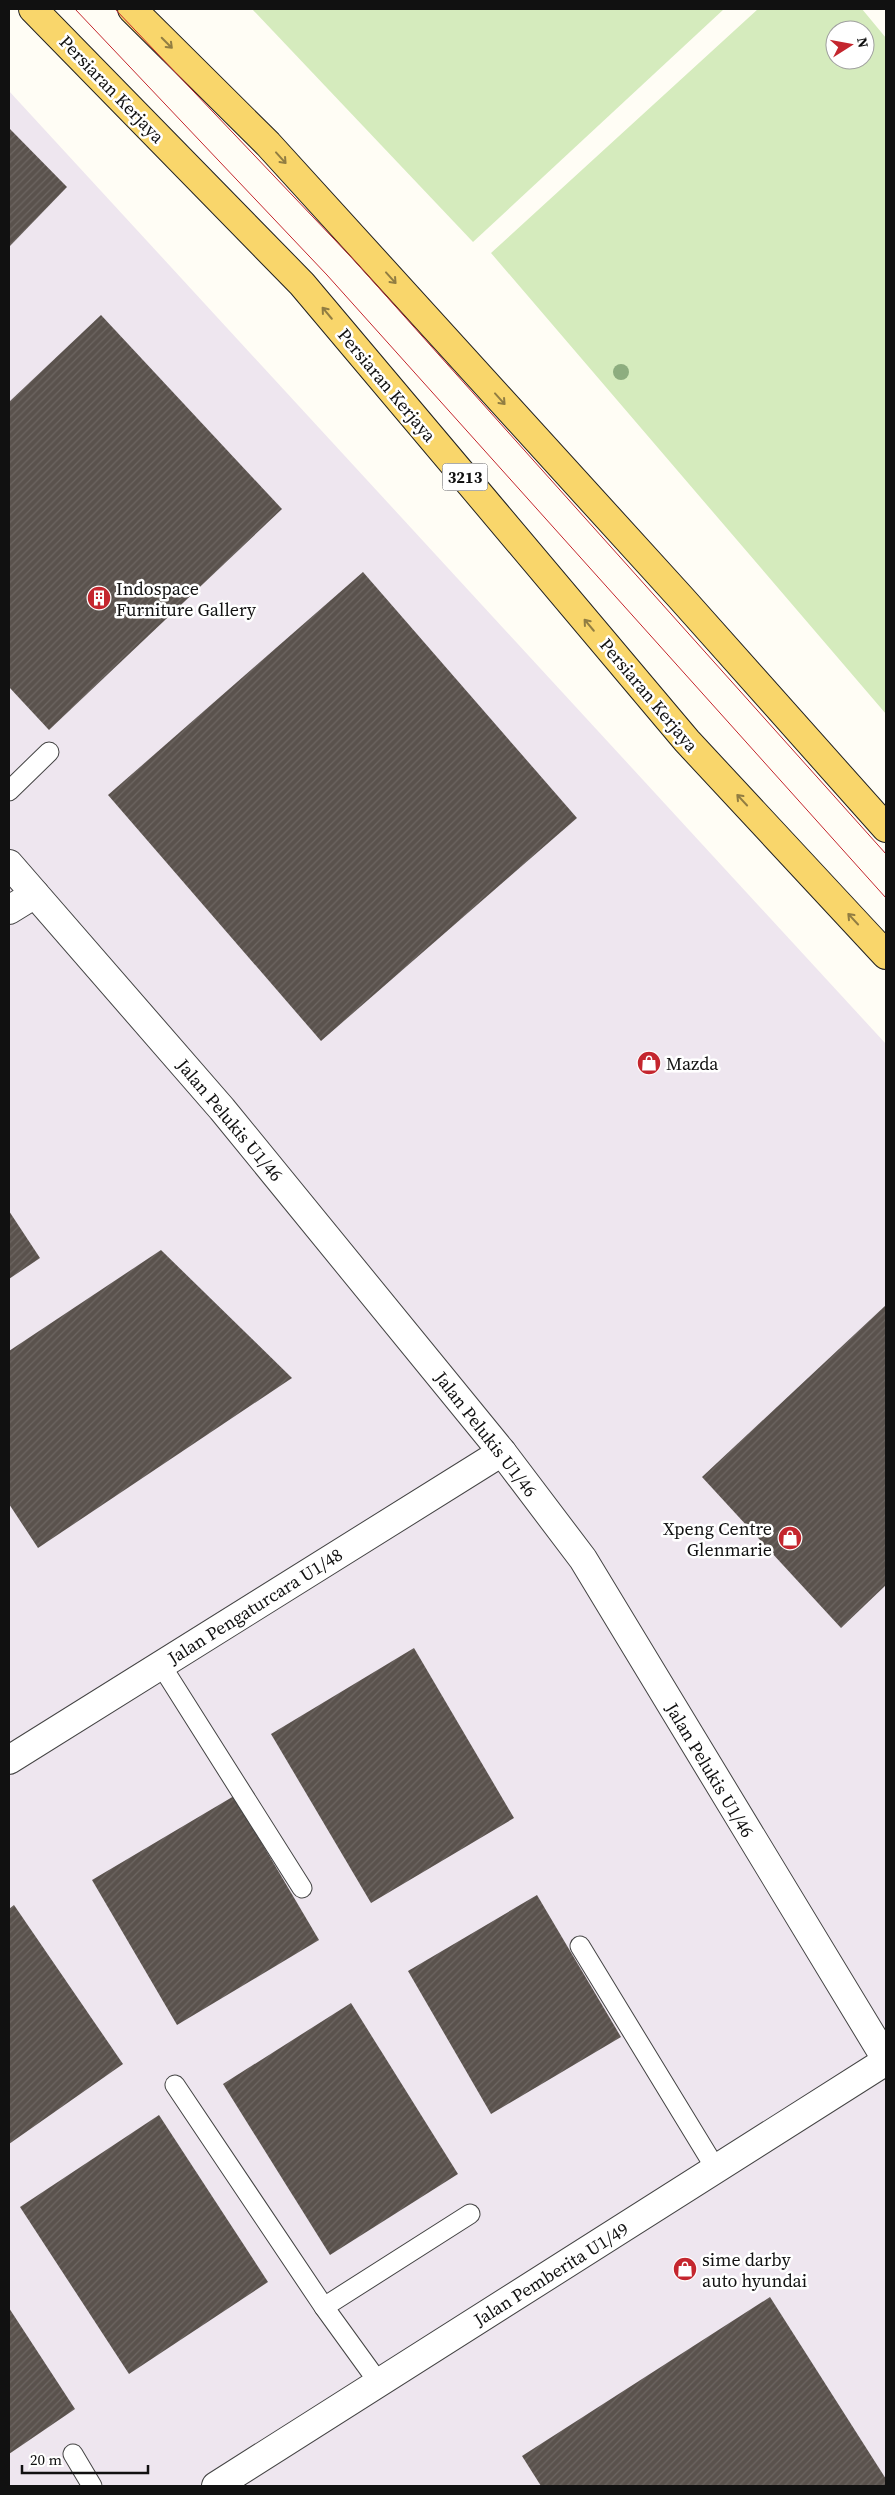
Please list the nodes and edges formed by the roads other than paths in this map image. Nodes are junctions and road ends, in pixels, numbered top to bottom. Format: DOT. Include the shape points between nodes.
graph roads {
  1 [pos="33,9"];
  2 [pos="132,9"];
  3 [pos="49,752"];
  4 [pos="9,791"];
  5 [pos="886,828"];
  6 [pos="9,864"];
  7 [pos="36,894"];
  8 [pos="9,910"];
  9 [pos="886,955"];
  10 [pos="502,1452"];
  11 [pos="161,1665"];
  12 [pos="9,1760"];
  13 [pos="302,1888"];
  14 [pos="580,1946"];
  15 [pos="886,2060"];
  16 [pos="175,2085"];
  17 [pos="716,2169"];
  18 [pos="470,2214"];
  19 [pos="324,2307"];
  20 [pos="379,2383"];
  21 [pos="73,2454"];
  22 [pos="92,2486"];
  23 [pos="216,2486"];
  9 -- 1 [label="main road, Persiaran Kerjaya / 3213, one-way" via="688,741 302,284"];
  2 -- 5 [label="main road, one-way" via="268,144"];
  3 -- 4 [label="lane"];
  6 -- 7 [label="street, Jalan Pelukis U1/46"];
  7 -- 8 [label="street"];
  7 -- 10 [label="street, Jalan Pelukis U1/46" via="222,1108"];
  10 -- 11 [label="street, Jalan Pengaturcara U1/48"];
  10 -- 15 [label="street, Jalan Pelukis U1/46" via="583,1559"];
  11 -- 12 [label="street, Jalan Pengaturcara U1/48"];
  11 -- 13 [label="lane"];
  14 -- 17 [label="lane"];
  15 -- 17 [label="street, Jalan Pemberita U1/49"];
  16 -- 19 [label="lane"];
  17 -- 20 [label="street, Jalan Pemberita U1/49"];
  18 -- 19 [label="lane"];
  19 -- 20 [label="lane"];
  20 -- 23 [label="street, Jalan Pemberita U1/49"];
  21 -- 22 [label="lane"];
}
